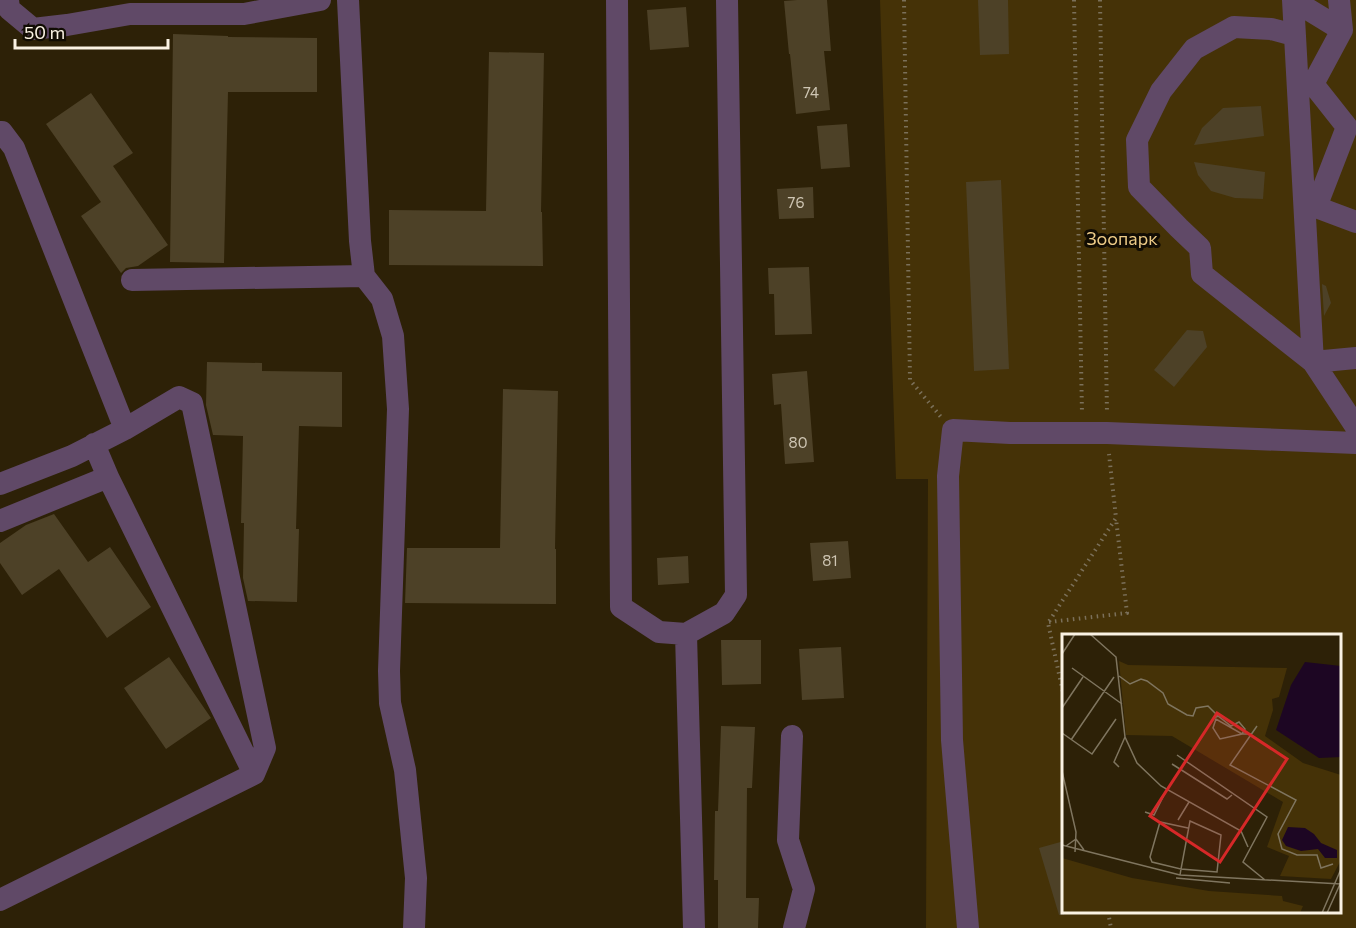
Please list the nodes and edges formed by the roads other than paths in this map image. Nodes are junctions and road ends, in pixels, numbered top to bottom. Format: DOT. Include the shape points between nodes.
graph roads {
  1 [pos="8,0"];
  2 [pos="320,0"];
  3 [pos="348,0"];
  4 [pos="616,0"];
  5 [pos="727,0"];
  6 [pos="1293,0"];
  7 [pos="1339,0"];
  8 [pos="1342,30"];
  9 [pos="1294,35"];
  10 [pos="0,132"];
  11 [pos="1356,222"];
  12 [pos="364,276"];
  13 [pos="132,280"];
  14 [pos="1356,358"];
  15 [pos="1313,362"];
  16 [pos="1356,427"];
  17 [pos="124,429"];
  18 [pos="1356,443"];
  19 [pos="94,444"];
  20 [pos="108,477"];
  21 [pos="0,484"];
  22 [pos="0,521"];
  23 [pos="686,634"];
  24 [pos="792,736"];
  25 [pos="254,774"];
  26 [pos="0,900"];
  27 [pos="414,928"];
  28 [pos="694,928"];
  29 [pos="794,928"];
  30 [pos="968,928"];
  1 -- 2 [label="street" via="9,9 33,29 130,14 244,14"];
  3 -- 12 [label="street"];
  4 -- 23 [label="street" via="621,607 659,632"];
  5 -- 23 [label="street" via="736,595 724,613"];
  6 -- 8 [label="street"];
  6 -- 9 [label="street"];
  7 -- 8 [label="street"];
  8 -- 11 [label="street" via="1313,84 1347,126 1316,207"];
  9 -- 15 [label="street"];
  9 -- 15 [label="street" via="1234,27 1194,49 1161,92 1137,140 1139,187 1200,248 1202,274"];
  10 -- 17 [label="street" via="14,148"];
  12 -- 13 [label="street"];
  12 -- 27 [label="street" via="382,299 393,336 398,409 390,703 405,770 416,878"];
  14 -- 15 [label="street"];
  15 -- 16 [label="street"];
  17 -- 19 [label="street"];
  17 -- 25 [label="street" via="179,397 192,403 265,748"];
  18 -- 30 [label="street" via="953,430 948,476 952,740"];
  19 -- 20 [label="street"];
  19 -- 21 [label="street"];
  20 -- 22 [label="street"];
  20 -- 25 [label="street"];
  23 -- 28 [label="street"];
  24 -- 29 [label="street" via="788,840 804,888"];
  25 -- 26 [label="street"];
}
